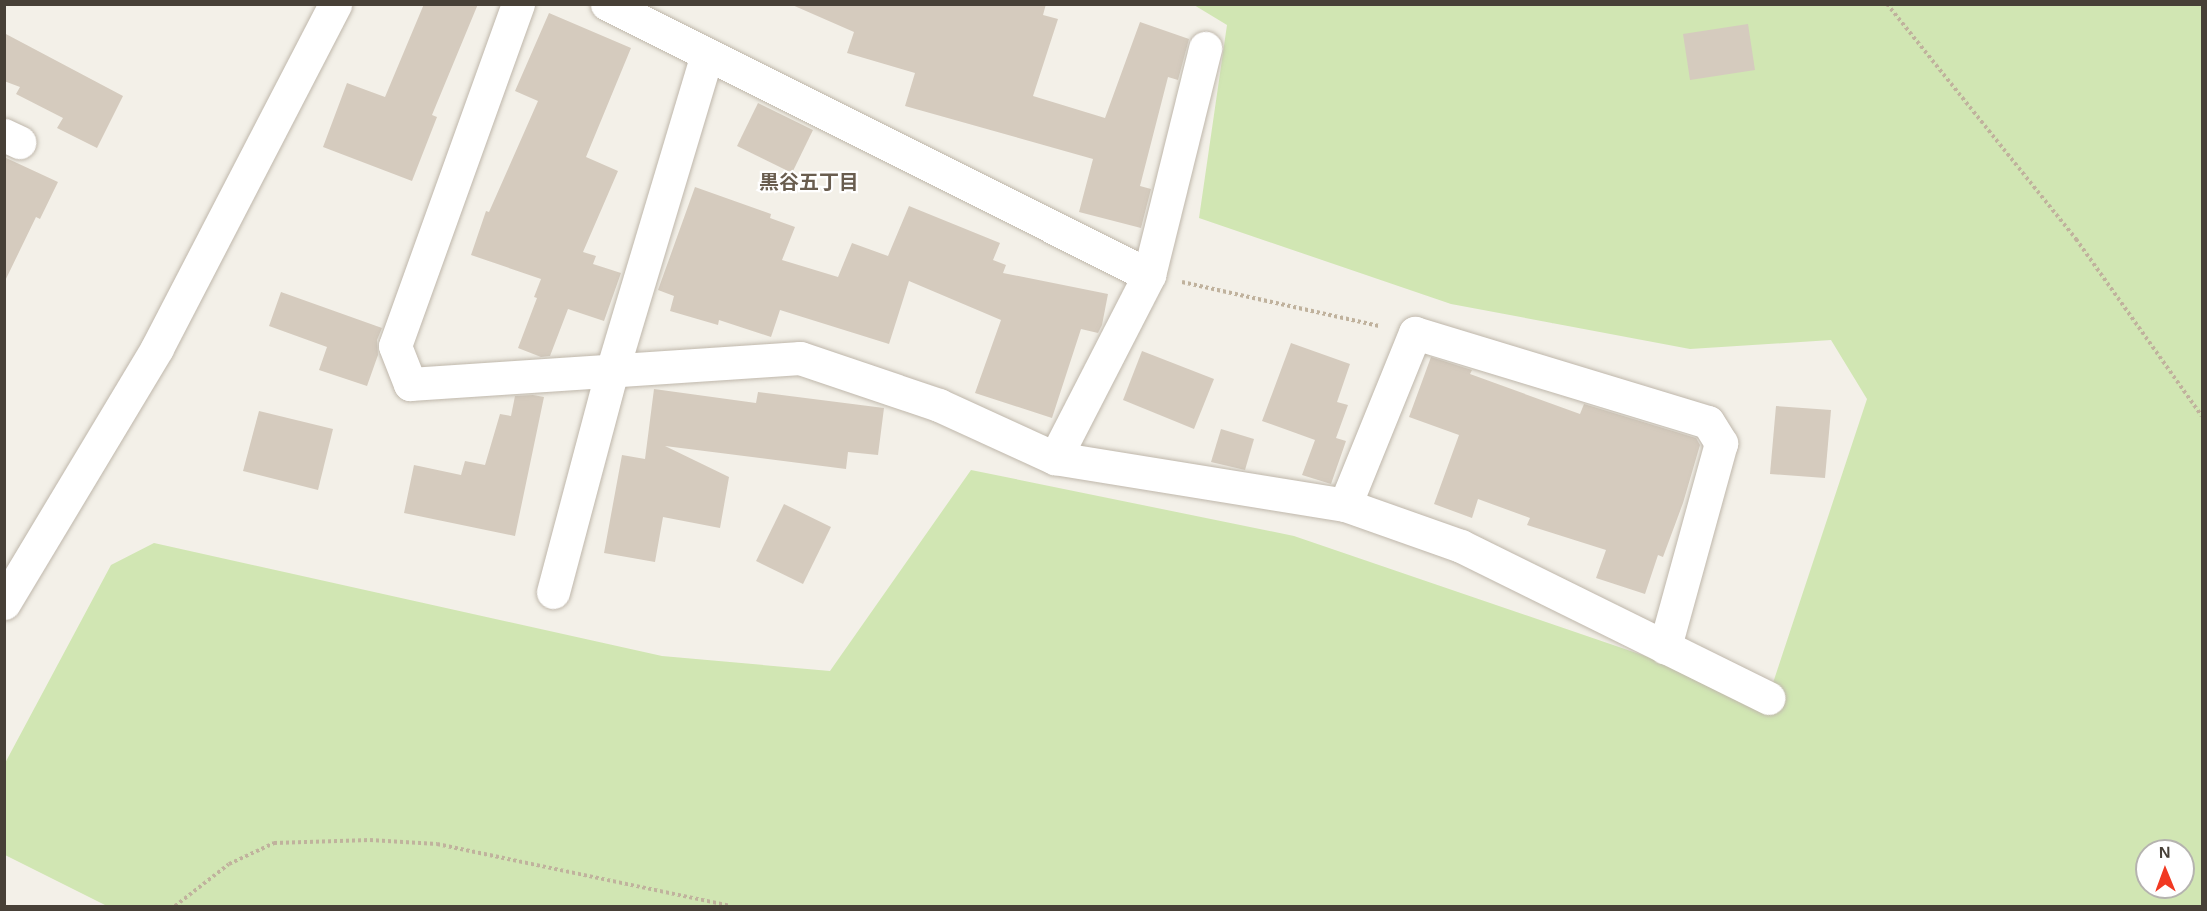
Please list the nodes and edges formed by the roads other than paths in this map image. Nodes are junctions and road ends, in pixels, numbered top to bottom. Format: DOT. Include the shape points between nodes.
graph roads {
  1 [pos="335,4"];
  2 [pos="518,4"];
  3 [pos="607,4"];
  4 [pos="1205,48"];
  5 [pos="707,55"];
  6 [pos="1149,275"];
  7 [pos="612,370"];
  8 [pos="1055,458"];
  9 [pos="1345,505"];
  10 [pos="553,592"];
  11 [pos="4,603"];
  12 [pos="1665,647"];
  13 [pos="1768,698"];
  1 -- 11 [label="street" via="157,348"];
  2 -- 7 [label="street" via="395,346 410,384"];
  3 -- 5 [label="street"];
  4 -- 6 [label="street"];
  5 -- 6 [label="street"];
  5 -- 7 [label="street"];
  6 -- 8 [label="street"];
  7 -- 8 [label="street" via="800,358 939,405"];
  7 -- 10 [label="street"];
  8 -- 9 [label="street"];
  9 -- 12 [label="street" via="1461,546"];
  9 -- 12 [label="street" via="1415,333 1708,422 1721,443"];
  12 -- 13 [label="street"];
}
